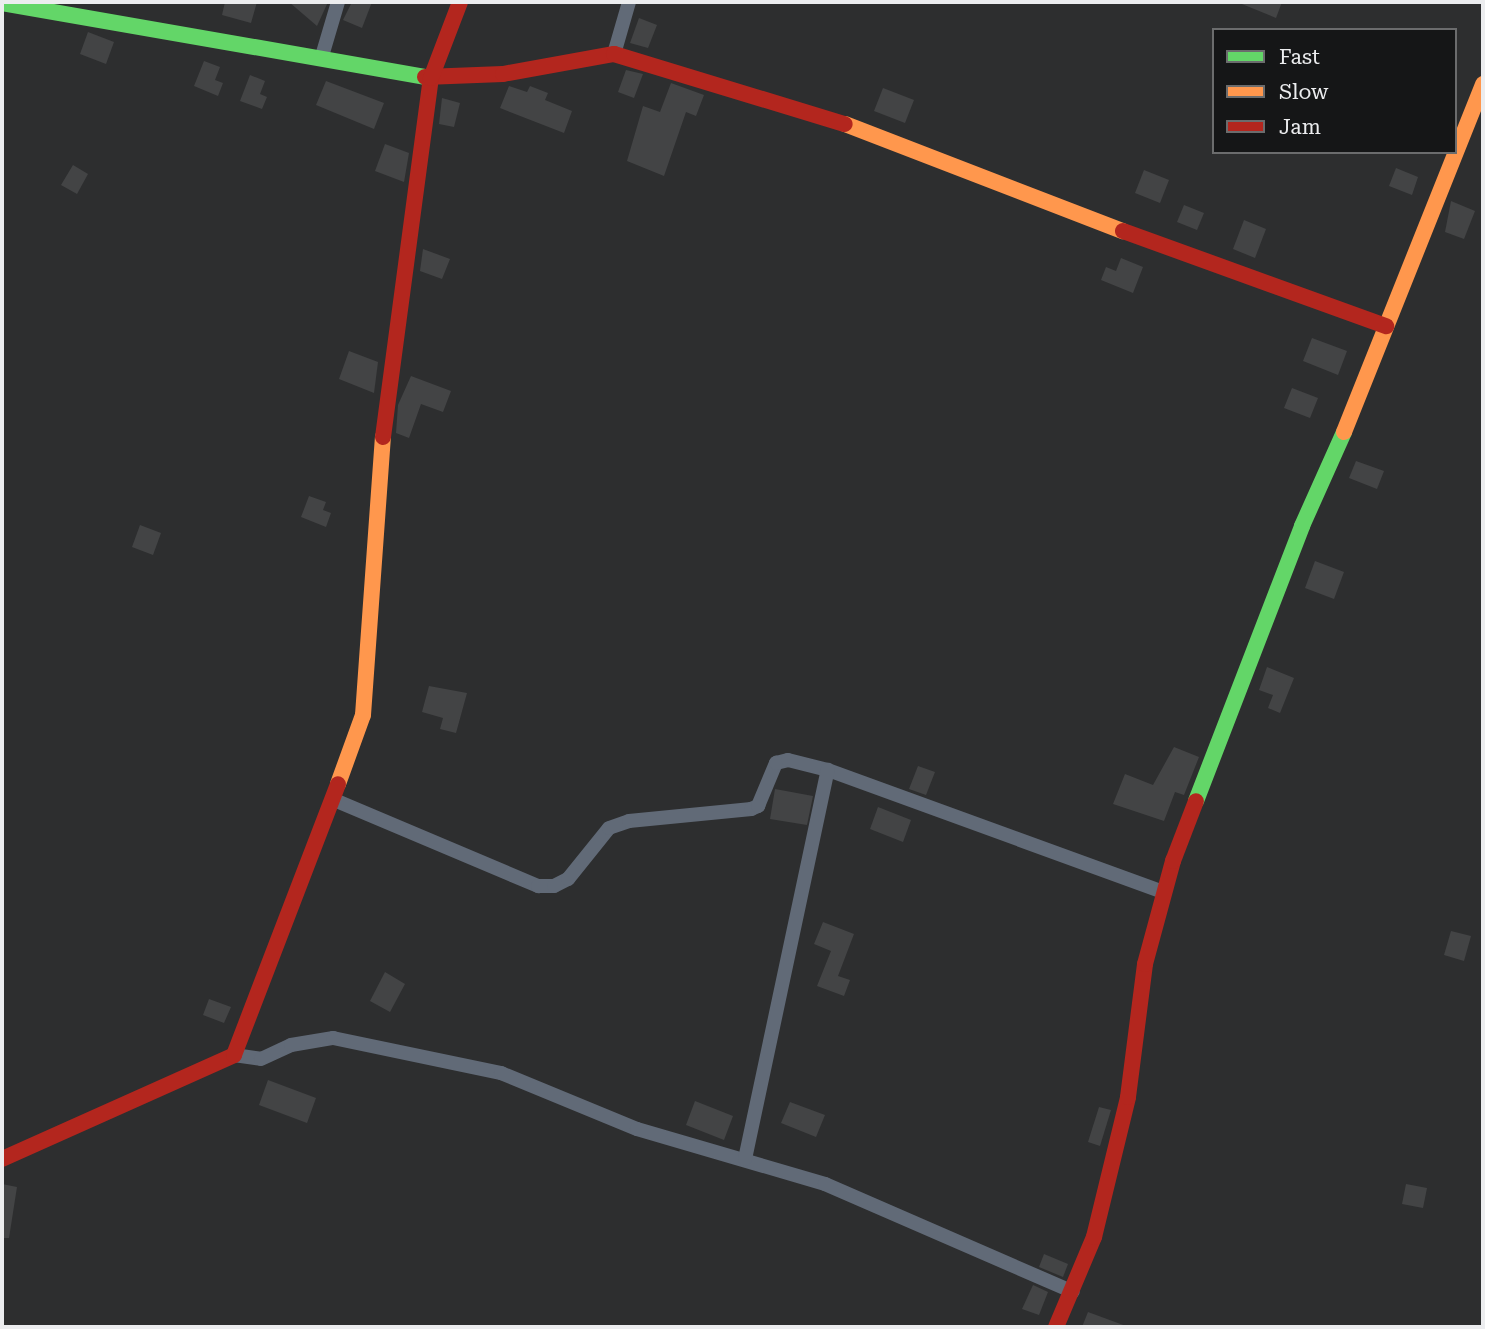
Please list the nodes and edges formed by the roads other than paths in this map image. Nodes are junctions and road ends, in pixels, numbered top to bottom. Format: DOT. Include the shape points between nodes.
graph roads {
  1 [pos="338,2"];
  2 [pos="460,2"];
  3 [pos="629,2"];
  4 [pos="2,3"];
  5 [pos="614,54"];
  6 [pos="322,56"];
  7 [pos="431,78"];
  8 [pos="1483,83"];
  9 [pos="1457,148"];
  10 [pos="1455,154"];
  11 [pos="1386,326"];
  12 [pos="828,770"];
  13 [pos="332,799"];
  14 [pos="1164,892"];
  15 [pos="234,1055"];
  16 [pos="2,1159"];
  17 [pos="745,1159"];
  18 [pos="1073,1292"];
  19 [pos="1056,1327"];
  1 -- 6 [label="street"];
  2 -- 7 [label="street"];
  3 -- 5 [label="street"];
  4 -- 6 [label="street"];
  5 -- 7 [label="street" via="503,74"];
  5 -- 11 [label="street" via="886,137 1071,214"];
  6 -- 7 [label="street"];
  7 -- 13 [label="street" via="417,204 385,404 367,690"];
  8 -- 9 [label="street"];
  10 -- 11 [label="street"];
  11 -- 14 [label="street" via="1366,384 1302,526"];
  12 -- 13 [label="street" via="780,760 758,806 751,809 629,821 608,828 568,879 554,886 538,886"];
  12 -- 14 [label="street"];
  12 -- 17 [label="street"];
  13 -- 15 [label="street" via="258,1003"];
  14 -- 18 [label="street" via="1145,964 1128,1097 1094,1237"];
  15 -- 16 [label="street"];
  15 -- 17 [label="street" via="261,1059 291,1045 333,1038 373,1043 501,1073 637,1129"];
  17 -- 18 [label="street" via="825,1184"];
  18 -- 19 [label="street"];
}
